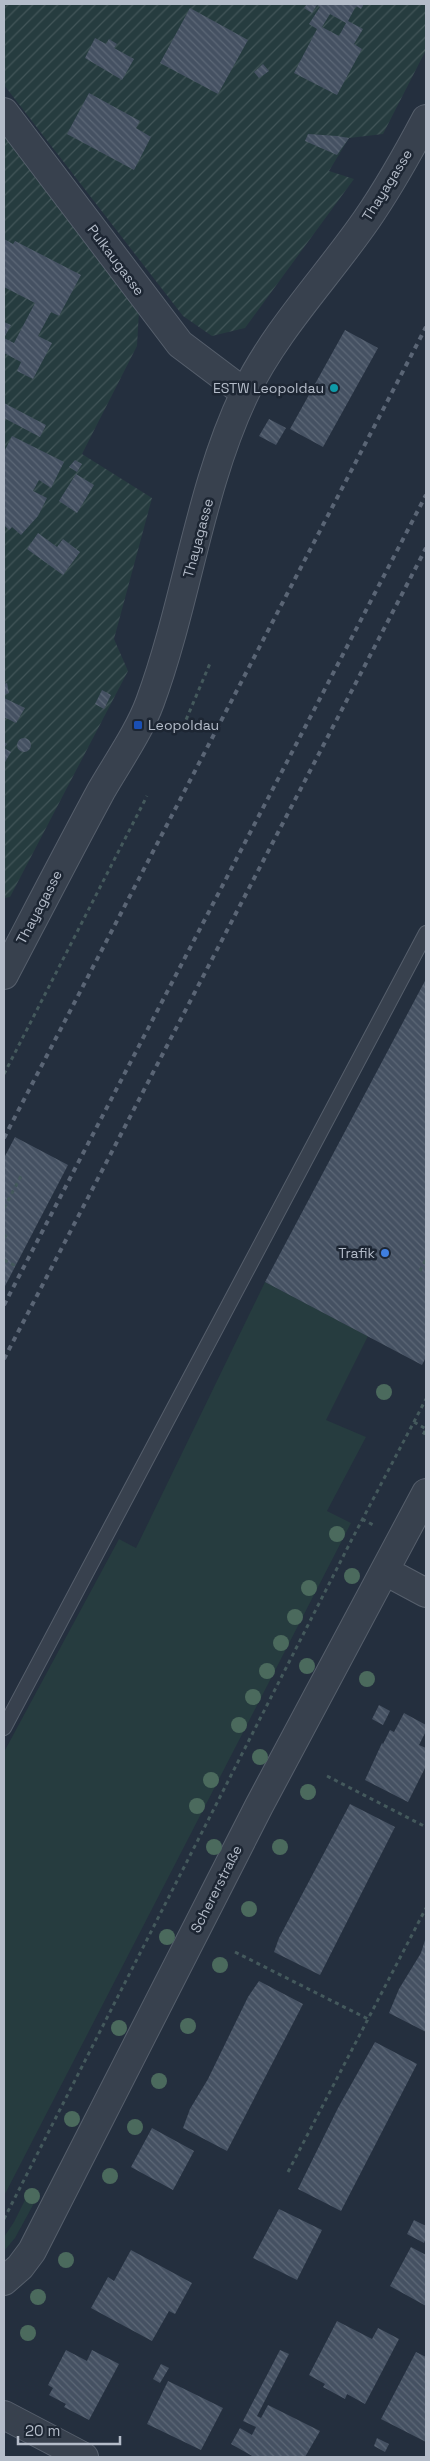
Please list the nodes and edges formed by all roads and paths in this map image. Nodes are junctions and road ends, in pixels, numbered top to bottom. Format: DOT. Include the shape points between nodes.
graph roads {
  1 [pos="4,112"];
  2 [pos="426,119"];
  3 [pos="245,393"];
  4 [pos="211,661"];
  5 [pos="183,727"];
  6 [pos="146,796"];
  7 [pos="426,932"];
  8 [pos="8,954"];
  9 [pos="4,1074"];
  10 [pos="21,1176"];
  11 [pos="4,1208"];
  12 [pos="7,1234"];
  13 [pos="4,1238"];
  14 [pos="4,1260"];
  15 [pos="426,1260"];
  16 [pos="16,1266"];
  17 [pos="420,1270"];
  18 [pos="426,1399"];
  19 [pos="414,1422"];
  20 [pos="422,1437"];
  21 [pos="426,1493"];
  22 [pos="362,1519"];
  23 [pos="375,1526"];
  24 [pos="385,1571"];
  25 [pos="426,1593"];
  26 [pos="4,1728"];
  27 [pos="327,1776"];
  28 [pos="426,1827"];
  29 [pos="426,1908"];
  30 [pos="235,1952"];
  31 [pos="368,2019"];
  32 [pos="288,2172"];
  33 [pos="4,2219"];
  34 [pos="4,2281"];
  35 [pos="4,2415"];
  36 [pos="84,2457"];
  1 -- 3 [label="street, Pulkaugasse" via="180,344"];
  2 -- 3 [label="street, Thayagasse" via="402,164 366,219 264,359"];
  3 -- 8 [label="street, Thayagasse" via="216,469 167,657 149,707"];
  4 -- 5 [label="path"];
  6 -- 9 [label="path"];
  7 -- 26 [label="lane"];
  10 -- 11 [label="path"];
  12 -- 13 [label="path"];
  14 -- 16 [label="path"];
  15 -- 17 [label="path"];
  18 -- 19 [label="path"];
  19 -- 20 [label="path" via="426,1429"];
  19 -- 22 [label="path"];
  21 -- 24 [label="street, Schererstraße"];
  22 -- 23 [label="path"];
  22 -- 33 [label="path"];
  24 -- 25 [label="street"];
  24 -- 34 [label="street, Schererstraße" via="250,1823 32,2251 20,2268"];
  27 -- 28 [label="path"];
  29 -- 31 [label="path"];
  30 -- 31 [label="path"];
  31 -- 32 [label="path"];
  35 -- 36 [label="street"];
}
